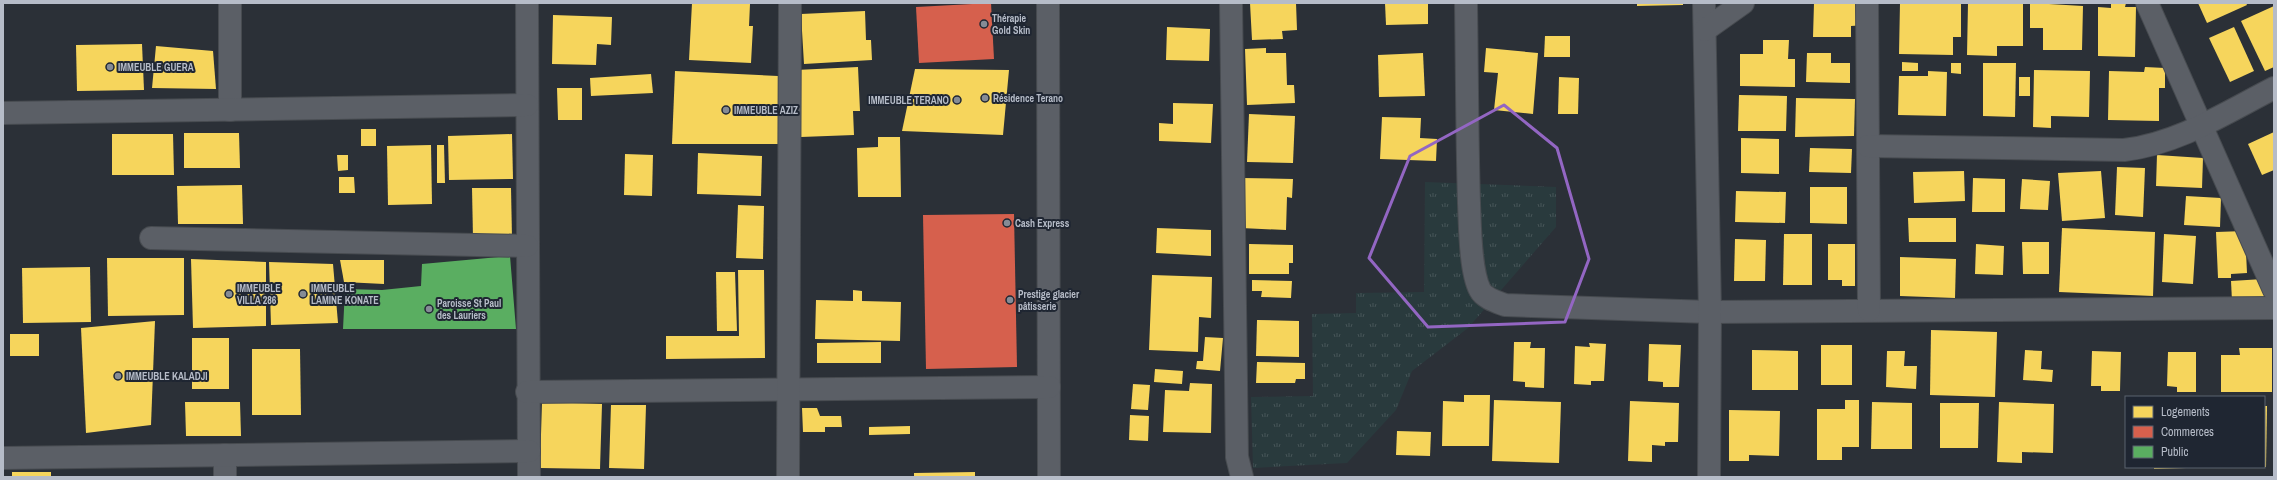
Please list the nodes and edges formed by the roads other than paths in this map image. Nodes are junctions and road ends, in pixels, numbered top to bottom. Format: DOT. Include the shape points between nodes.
graph roads {
  1 [pos="230,3"];
  2 [pos="527,3"];
  3 [pos="790,3"];
  4 [pos="1048,3"];
  5 [pos="1231,3"];
  6 [pos="1466,3"];
  7 [pos="1704,3"];
  8 [pos="1744,3"];
  9 [pos="1867,3"];
  10 [pos="2146,3"];
  11 [pos="1705,30"];
  12 [pos="2274,88"];
  13 [pos="527,105"];
  14 [pos="230,110"];
  15 [pos="3,113"];
  16 [pos="2201,126"];
  17 [pos="1868,146"];
  18 [pos="151,238"];
  19 [pos="527,246"];
  20 [pos="2274,290"];
  21 [pos="2274,308"];
  22 [pos="1869,310"];
  23 [pos="1710,312"];
  24 [pos="1049,387"];
  25 [pos="787,390"];
  26 [pos="527,392"];
  27 [pos="529,451"];
  28 [pos="225,455"];
  29 [pos="3,458"];
  30 [pos="225,477"];
  31 [pos="529,477"];
  32 [pos="788,477"];
  33 [pos="1049,477"];
  34 [pos="1242,477"];
  35 [pos="1709,477"];
  1 -- 14 [label="street"];
  2 -- 13 [label="street"];
  3 -- 25 [label="street"];
  4 -- 24 [label="street"];
  5 -- 34 [label="street" via="1236,457"];
  6 -- 23 [label="street" via="1470,228 1475,272 1481,292 1491,300 1506,305"];
  7 -- 11 [label="street"];
  8 -- 11 [label="street"];
  9 -- 17 [label="street"];
  10 -- 16 [label="street"];
  11 -- 23 [label="street"];
  12 -- 16 [label="street"];
  13 -- 14 [label="street"];
  13 -- 19 [label="street"];
  14 -- 15 [label="street"];
  16 -- 17 [label="street" via="2155,144 2124,150"];
  16 -- 20 [label="street"];
  17 -- 22 [label="street"];
  18 -- 19 [label="street"];
  19 -- 26 [label="street"];
  21 -- 22 [label="street"];
  22 -- 23 [label="street"];
  23 -- 35 [label="street"];
  24 -- 25 [label="street"];
  24 -- 33 [label="street"];
  25 -- 26 [label="street"];
  25 -- 32 [label="street"];
  26 -- 27 [label="street"];
  27 -- 28 [label="street"];
  27 -- 31 [label="street"];
  28 -- 29 [label="street"];
  28 -- 30 [label="street"];
}
